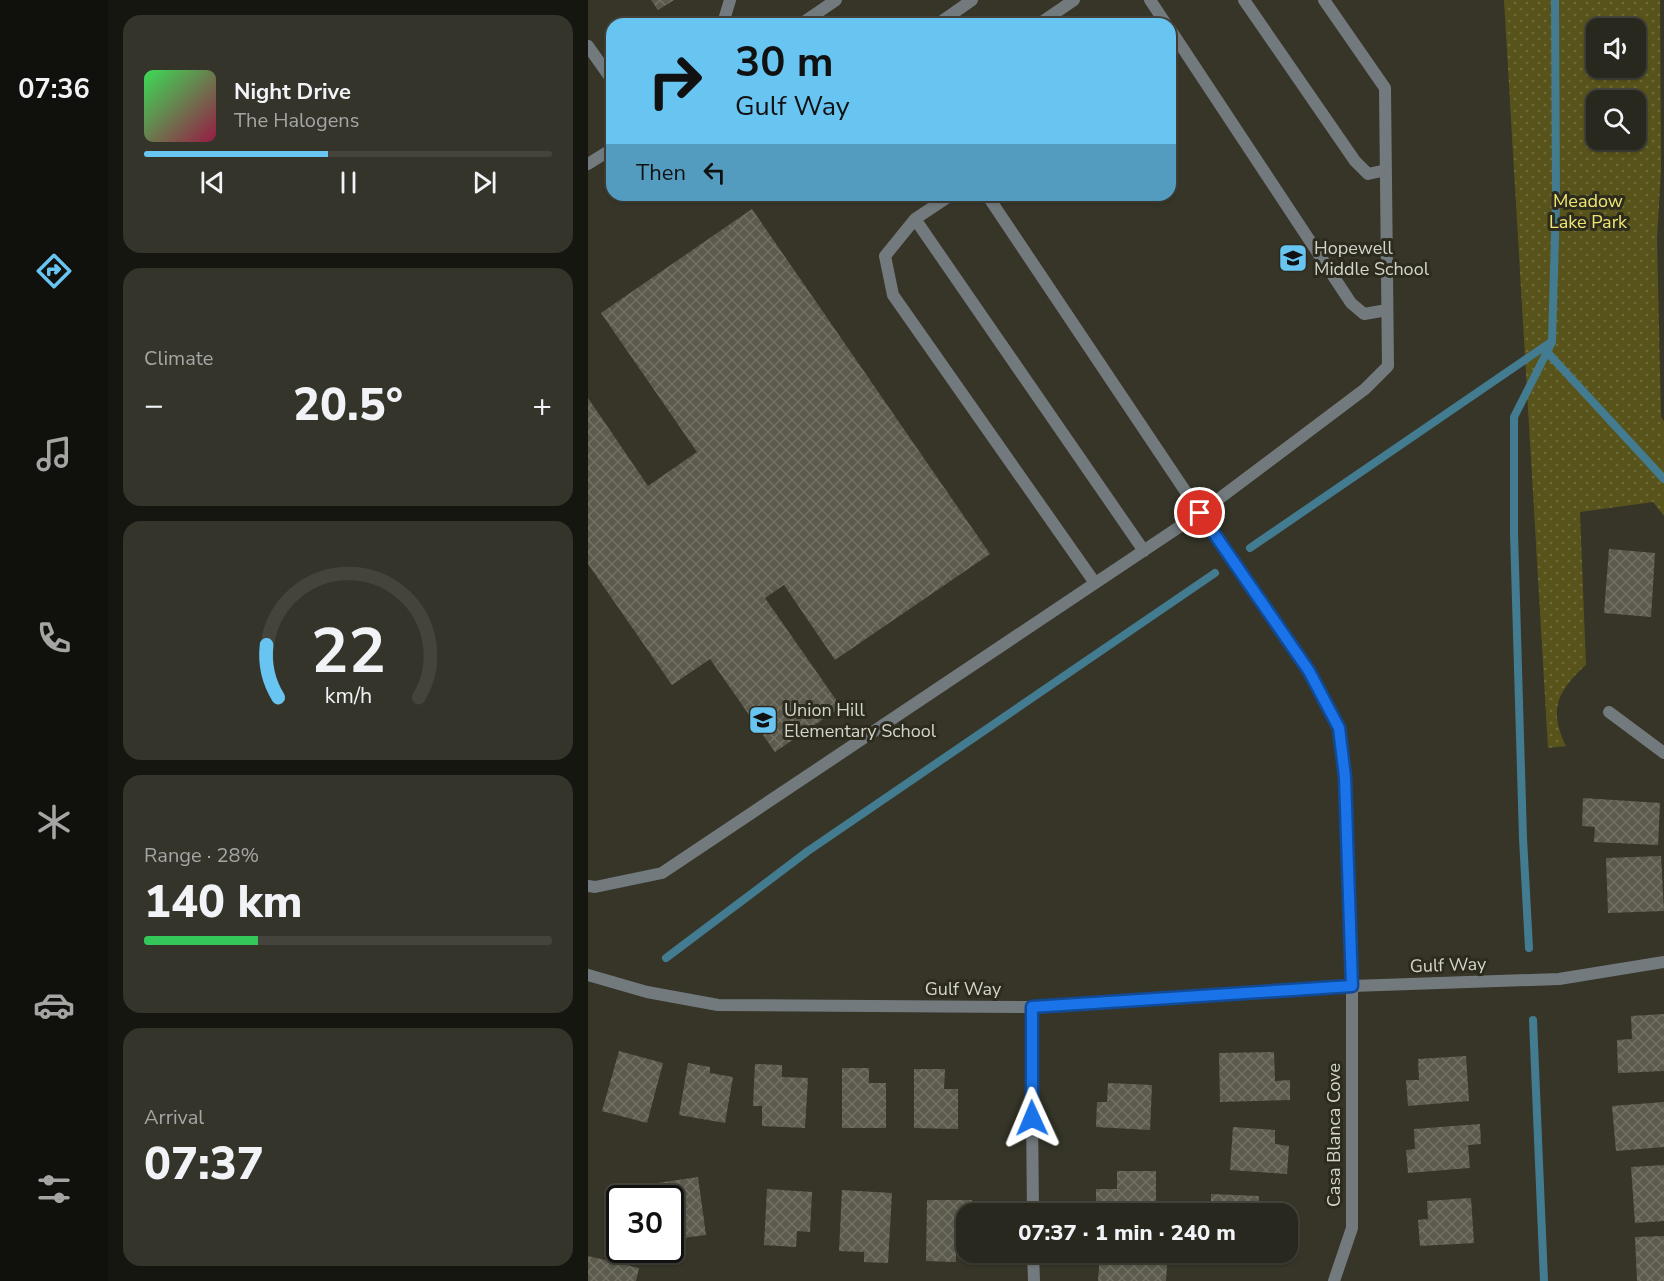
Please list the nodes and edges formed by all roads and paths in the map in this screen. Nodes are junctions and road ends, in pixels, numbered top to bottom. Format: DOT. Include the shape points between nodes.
graph roads {
  1 [pos="730,0"];
  2 [pos="836,0"];
  3 [pos="972,0"];
  4 [pos="1074,0"];
  5 [pos="1150,0"];
  6 [pos="1244,0"];
  7 [pos="1324,0"];
  8 [pos="725,18"];
  9 [pos="810,18"];
  10 [pos="946,18"];
  11 [pos="1048,18"];
  12 [pos="1162,18"];
  13 [pos="1176,38"];
  14 [pos="588,46"];
  15 [pos="606,72"];
  16 [pos="606,153"];
  17 [pos="588,164"];
  18 [pos="1386,170"];
  19 [pos="942,201"];
  20 [pos="991,201"];
  21 [pos="915,219"];
  22 [pos="1387,310"];
  23 [pos="1200,513"];
  24 [pos="1144,551"];
  25 [pos="1095,583"];
  26 [pos="1609,712"];
  27 [pos="1664,753"];
  28 [pos="588,886"];
  29 [pos="1664,962"];
  30 [pos="588,975"];
  31 [pos="1352,986"];
  32 [pos="1032,1007"];
  33 [pos="1033,1203"];
  34 [pos="1033,1263"];
  35 [pos="1034,1281"];
  36 [pos="1334,1281"];
  1 -- 8 [label="street"];
  2 -- 9 [label="street"];
  3 -- 10 [label="street"];
  4 -- 11 [label="street"];
  5 -- 12 [label="street"];
  6 -- 18 [label="street" via="1355,161 1368,174"];
  7 -- 18 [label="street" via="1385,88"];
  13 -- 22 [label="street" via="1352,303 1364,314"];
  14 -- 15 [label="street"];
  16 -- 17 [label="street"];
  18 -- 22 [label="street"];
  19 -- 21 [label="street"];
  20 -- 23 [label="street, Casa Blanca Cove"];
  21 -- 24 [label="street"];
  21 -- 25 [label="street" via="885,256 893,295"];
  22 -- 23 [label="street" via="1388,366 1365,389"];
  23 -- 24 [label="street"];
  23 -- 31 [label="street, Casa Blanca Cove" via="1309,671 1339,728 1345,777"];
  24 -- 25 [label="street"];
  25 -- 28 [label="street" via="662,873"];
  26 -- 27 [label="street"];
  29 -- 31 [label="street, Gulf Way" via="1559,980"];
  30 -- 32 [label="street, Gulf Way" via="647,992 718,1005"];
  31 -- 32 [label="street, Gulf Way"];
  31 -- 36 [label="street, Casa Blanca Cove" via="1352,1227"];
  32 -- 33 [label="street"];
  34 -- 35 [label="street"];
}
